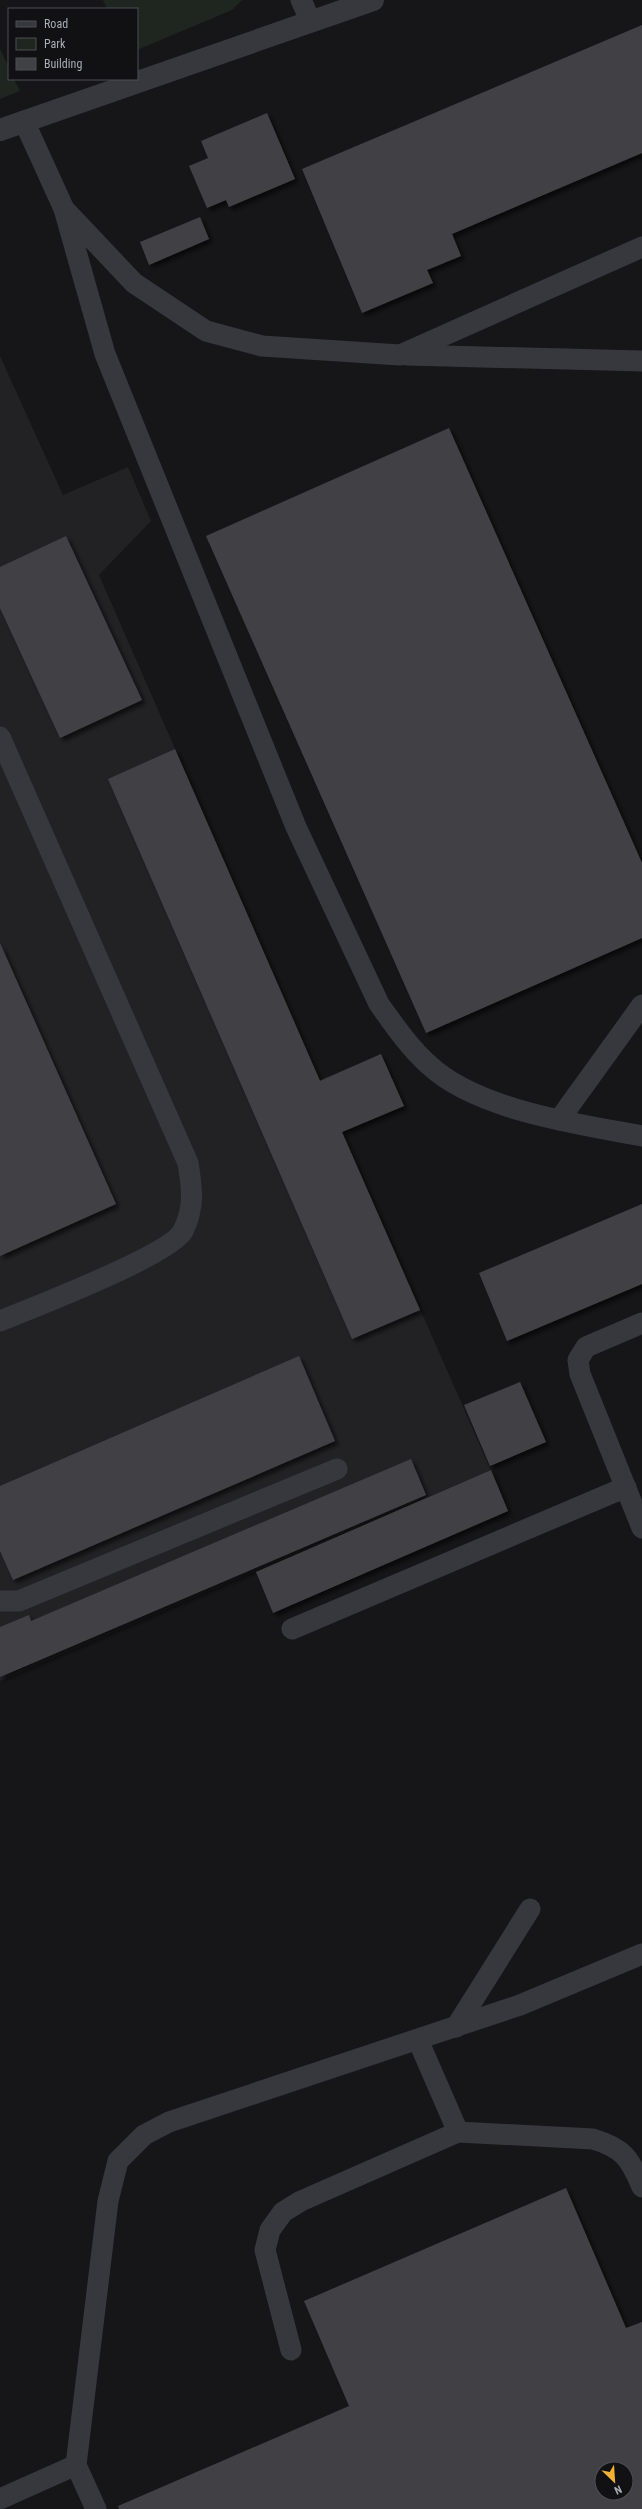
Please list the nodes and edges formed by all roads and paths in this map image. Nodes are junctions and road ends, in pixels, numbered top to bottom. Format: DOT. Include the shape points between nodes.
graph roads {
  1 [pos="301,0"];
  2 [pos="373,0"];
  3 [pos="311,22"];
  4 [pos="24,121"];
  5 [pos="0,130"];
  6 [pos="64,209"];
  7 [pos="642,247"];
  8 [pos="400,355"];
  9 [pos="642,361"];
  10 [pos="0,736"];
  11 [pos="642,1006"];
  12 [pos="559,1120"];
  13 [pos="642,1136"];
  14 [pos="0,1321"];
  15 [pos="642,1323"];
  16 [pos="338,1469"];
  17 [pos="626,1487"];
  18 [pos="642,1528"];
  19 [pos="0,1602"];
  20 [pos="292,1629"];
  21 [pos="530,1910"];
  22 [pos="642,1954"];
  23 [pos="456,2027"];
  24 [pos="418,2040"];
  25 [pos="458,2132"];
  26 [pos="642,2187"];
  27 [pos="291,2350"];
  28 [pos="76,2465"];
  29 [pos="0,2500"];
  30 [pos="96,2509"];
  1 -- 3 [label="lane"];
  2 -- 3 [label="street"];
  3 -- 4 [label="street"];
  4 -- 5 [label="street"];
  4 -- 6 [label="lane"];
  6 -- 8 [label="lane" via="134,283 206,331 262,346"];
  6 -- 12 [label="lane" via="105,354 296,827 379,1004 397,1030 429,1066 461,1086 505,1106"];
  7 -- 8 [label="lane"];
  8 -- 9 [label="lane"];
  10 -- 14 [label="lane" via="188,1163 193,1198 182,1232 151,1256"];
  11 -- 12 [label="lane"];
  12 -- 13 [label="lane"];
  15 -- 17 [label="lane" via="586,1346 578,1360 580,1374"];
  16 -- 19 [label="lane" via="19,1601"];
  17 -- 18 [label="lane"];
  17 -- 20 [label="lane"];
  21 -- 23 [label="lane"];
  22 -- 23 [label="lane" via="520,2005"];
  23 -- 24 [label="lane"];
  24 -- 25 [label="lane"];
  24 -- 28 [label="lane" via="169,2122 144,2135 118,2161 108,2201"];
  25 -- 26 [label="lane" via="593,2139 613,2145 628,2159"];
  25 -- 27 [label="lane" via="301,2201 278,2218 270,2230 265,2250"];
  28 -- 29 [label="lane"];
  28 -- 30 [label="lane"];
}
